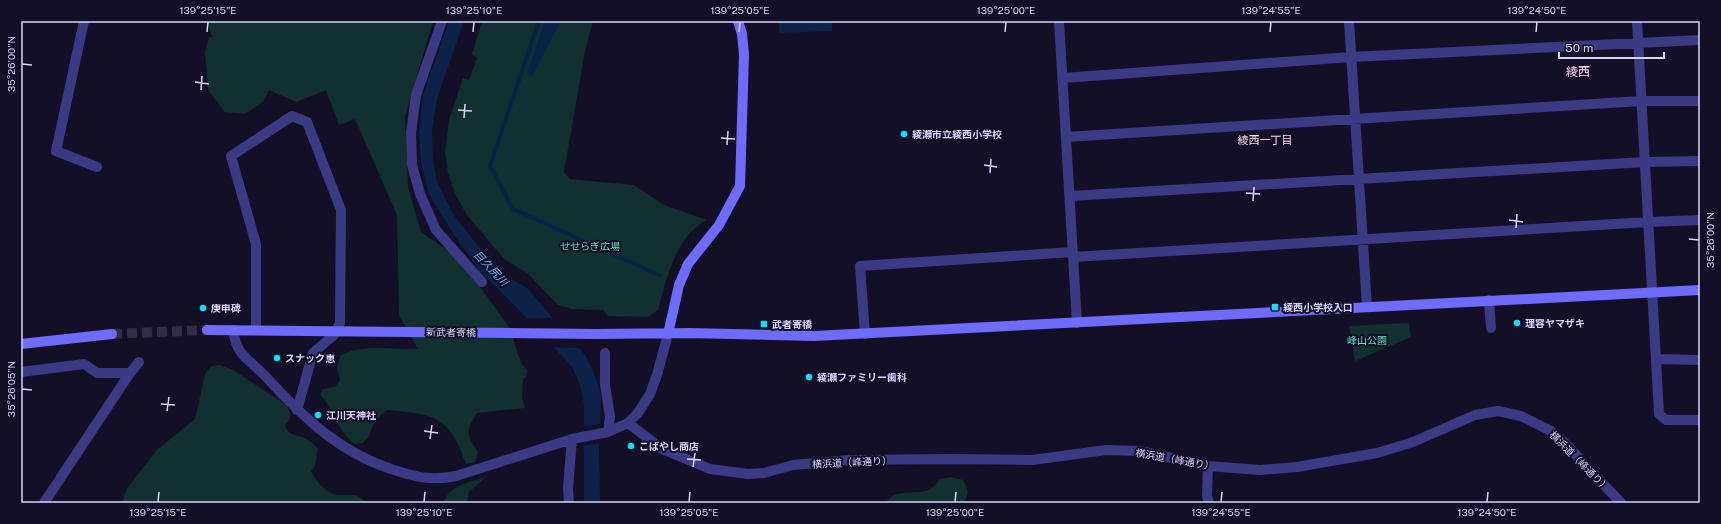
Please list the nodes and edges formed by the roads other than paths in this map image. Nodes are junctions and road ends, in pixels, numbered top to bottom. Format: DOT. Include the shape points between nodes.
graph roads {
  1 [pos="84,21"];
  2 [pos="442,21"];
  3 [pos="738,21"];
  4 [pos="1060,21"];
  5 [pos="1349,21"];
  6 [pos="1637,21"];
  7 [pos="1700,40"];
  8 [pos="1638,43"];
  9 [pos="1351,57"];
  10 [pos="1063,78"];
  11 [pos="1641,101"];
  12 [pos="1700,101"];
  13 [pos="1355,118"];
  14 [pos="1066,137"];
  15 [pos="1700,161"];
  16 [pos="1644,162"];
  17 [pos="98,167"];
  18 [pos="1358,180"];
  19 [pos="1070,196"];
  20 [pos="1700,220"];
  21 [pos="1648,222"];
  22 [pos="1362,239"];
  23 [pos="1073,255"];
  24 [pos="482,282"];
  25 [pos="1700,290"];
  26 [pos="1652,292"];
  27 [pos="1489,300"];
  28 [pos="1367,307"];
  29 [pos="1077,323"];
  30 [pos="1491,328"];
  31 [pos="207,330"];
  32 [pos="234,330"];
  33 [pos="256,330"];
  34 [pos="112,334"];
  35 [pos="668,334"];
  36 [pos="865,334"];
  37 [pos="21,344"];
  38 [pos="605,353"];
  39 [pos="1656,359"];
  40 [pos="1700,360"];
  41 [pos="139,362"];
  42 [pos="21,372"];
  43 [pos="130,373"];
  44 [pos="297,410"];
  45 [pos="1700,420"];
  46 [pos="628,423"];
  47 [pos="607,432"];
  48 [pos="575,439"];
  49 [pos="1208,466"];
  50 [pos="44,503"];
  51 [pos="569,503"];
  52 [pos="1209,503"];
  53 [pos="1621,503"];
  1 -- 17 [label="street" via="56,151"];
  2 -- 24 [label="street" via="416,94 411,133 412,165 420,194 436,230"];
  3 -- 35 [label="street" via="744,54 740,186 719,224 688,264 679,285"];
  4 -- 10 [label="street"];
  5 -- 9 [label="street"];
  6 -- 8 [label="street"];
  7 -- 8 [label="street"];
  8 -- 9 [label="street"];
  8 -- 11 [label="street"];
  9 -- 10 [label="street"];
  9 -- 13 [label="street"];
  10 -- 14 [label="street"];
  11 -- 12 [label="street"];
  11 -- 13 [label="street"];
  11 -- 16 [label="street"];
  13 -- 14 [label="street"];
  13 -- 18 [label="street"];
  14 -- 19 [label="street"];
  15 -- 16 [label="street"];
  16 -- 18 [label="street"];
  16 -- 21 [label="street"];
  18 -- 19 [label="street"];
  18 -- 22 [label="street"];
  19 -- 23 [label="street"];
  20 -- 21 [label="street"];
  21 -- 22 [label="street"];
  21 -- 26 [label="street"];
  22 -- 23 [label="street"];
  22 -- 28 [label="street"];
  23 -- 29 [label="street"];
  23 -- 36 [label="street" via="860,266"];
  25 -- 26 [label="street, 新武者寄橋"];
  26 -- 27 [label="street, 新武者寄橋"];
  26 -- 39 [label="street"];
  27 -- 28 [label="street, 新武者寄橋"];
  27 -- 30 [label="street"];
  28 -- 29 [label="street, 新武者寄橋"];
  29 -- 36 [label="street, 新武者寄橋"];
  31 -- 32 [label="street, 新武者寄橋"];
  32 -- 33 [label="street, 新武者寄橋"];
  32 -- 44 [label="street" via="239,352 260,370"];
  33 -- 35 [label="street, 新武者寄橋, bridge"];
  33 -- 44 [label="street" via="256,244 231,156 292,116 307,122 341,210 340,323 334,335 313,353"];
  34 -- 37 [label="street"];
  35 -- 36 [label="street, 新武者寄橋"];
  35 -- 46 [label="street" via="650,394"];
  38 -- 47 [label="street" via="605,384 610,417"];
  39 -- 40 [label="street"];
  39 -- 45 [label="street" via="1659,414 1666,420"];
  41 -- 43 [label="street"];
  42 -- 43 [label="street" via="84,364 97,373"];
  43 -- 50 [label="street"];
  44 -- 48 [label="street" via="332,440 356,455 425,478 456,476"];
  46 -- 47 [label="street"];
  46 -- 49 [label="street, 横浜道（峰通り）" via="662,449 710,469 748,474 764,473 793,465 849,460 1032,460 1106,450 1140,451"];
  47 -- 48 [label="street"];
  48 -- 51 [label="street" via="568,488"];
  49 -- 52 [label="street"];
  49 -- 53 [label="street, 横浜道（峰通り）" via="1260,470 1377,453 1413,442 1475,415 1498,411 1521,416 1551,431"];
}
